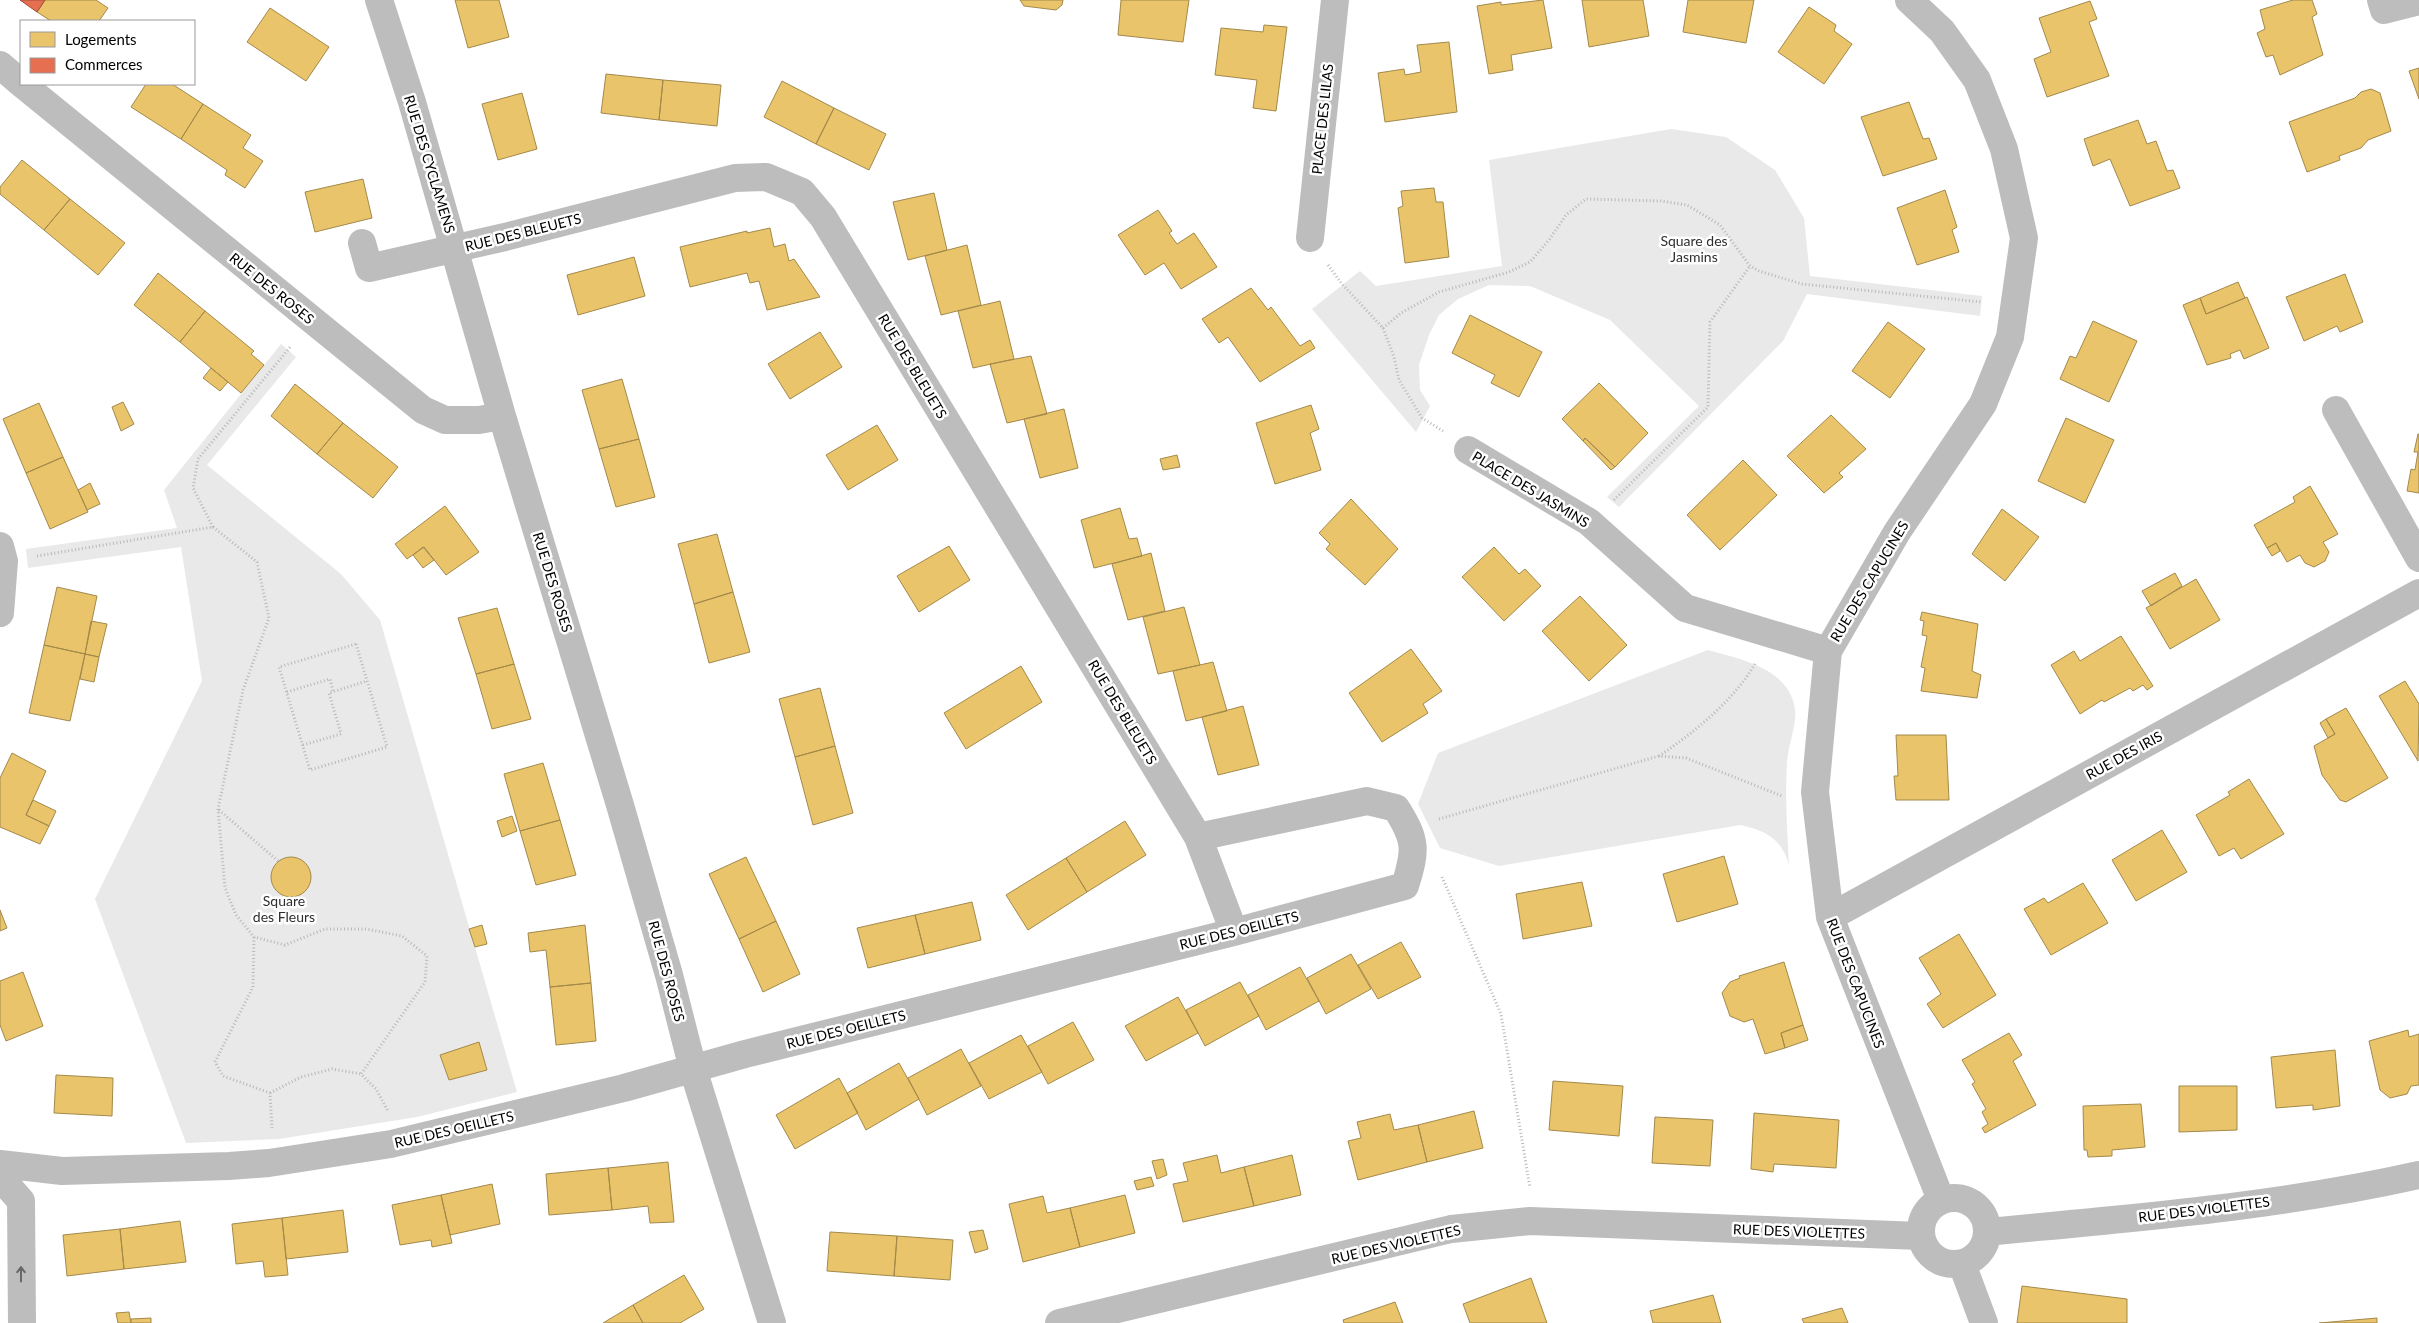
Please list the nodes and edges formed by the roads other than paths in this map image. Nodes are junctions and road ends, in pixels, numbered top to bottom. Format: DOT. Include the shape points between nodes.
graph roads {
  1 [pos="379,0"];
  2 [pos="1335,0"];
  3 [pos="1909,0"];
  4 [pos="2381,0"];
  5 [pos="2419,0"];
  6 [pos="0,65"];
  7 [pos="20,83"];
  8 [pos="22,85"];
  9 [pos="1310,238"];
  10 [pos="362,243"];
  11 [pos="456,249"];
  12 [pos="2336,410"];
  13 [pos="502,416"];
  14 [pos="1468,450"];
  15 [pos="2,554"];
  16 [pos="2419,558"];
  17 [pos="2419,593"];
  18 [pos="0,613"];
  19 [pos="1828,651"];
  20 [pos="1198,837"];
  21 [pos="1830,917"];
  22 [pos="1234,932"];
  23 [pos="693,1069"];
  24 [pos="0,1164"];
  25 [pos="2419,1175"];
  26 [pos="0,1177"];
  27 [pos="1941,1200"];
  28 [pos="1987,1232"];
  29 [pos="1920,1236"];
  30 [pos="1962,1264"];
  31 [pos="22,1323"];
  32 [pos="772,1323"];
  33 [pos="1059,1323"];
  34 [pos="1984,1323"];
  1 -- 11 [label="street, RUE DES CYCLAMENS"];
  2 -- 9 [label="street, PLACE DES LILAS"];
  3 -- 19 [label="street, RUE DES CAPUCINES" via="1942,31 1977,80 2004,149 2024,238 2010,336 1983,404 1897,532"];
  4 -- 5 [label="street" via="2384,10"];
  6 -- 7 [label="street, RUE DES ROSES"];
  8 -- 13 [label="street, RUE DES ROSES" via="423,410 444,420"];
  10 -- 11 [label="street, RUE DES BLEUETS" via="369,268"];
  11 -- 13 [label="street, RUE DES CYCLAMENS"];
  11 -- 20 [label="street, RUE DES BLEUETS" via="735,178 766,177 802,192 828,226"];
  12 -- 16 [label="street"];
  13 -- 23 [label="street, RUE DES ROSES" via="617,796"];
  14 -- 19 [label="street, PLACE DES JASMINS" via="1589,522 1684,608"];
  15 -- 18 [label="street"];
  17 -- 21 [label="street, RUE DES IRIS"];
  19 -- 21 [label="street, RUE DES CAPUCINES" via="1815,792"];
  20 -- 22 [label="street, RUE DES BLEUETS"];
  20 -- 22 [label="street, RUE DES OEILLETS" via="1367,801 1396,808 1408,828 1414,855 1405,886"];
  21 -- 27 [label="street, RUE DES CAPUCINES"];
  22 -- 23 [label="street, RUE DES OEILLETS"];
  23 -- 24 [label="street, RUE DES OEILLETS" via="391,1144 269,1163 62,1171"];
  23 -- 32 [label="street, RUE DES ROSES"];
  25 -- 28 [label="street, RUE DES VIOLETTES" via="2354,1190 2206,1210"];
  31 -- 26 [label="street, one-way" via="21,1201"];
  27 -- 28 [label="street" via="1964,1199 1973,1204 1982,1212"];
  27 -- 29 [label="street" via="1927,1212 1920,1224"];
  28 -- 30 [label="street" via="1980,1252"];
  29 -- 30 [label="street" via="1930,1256 1950,1265"];
  29 -- 33 [label="street, RUE DES VIOLETTES" via="1530,1222 1451,1229"];
  30 -- 34 [label="street"];
}
